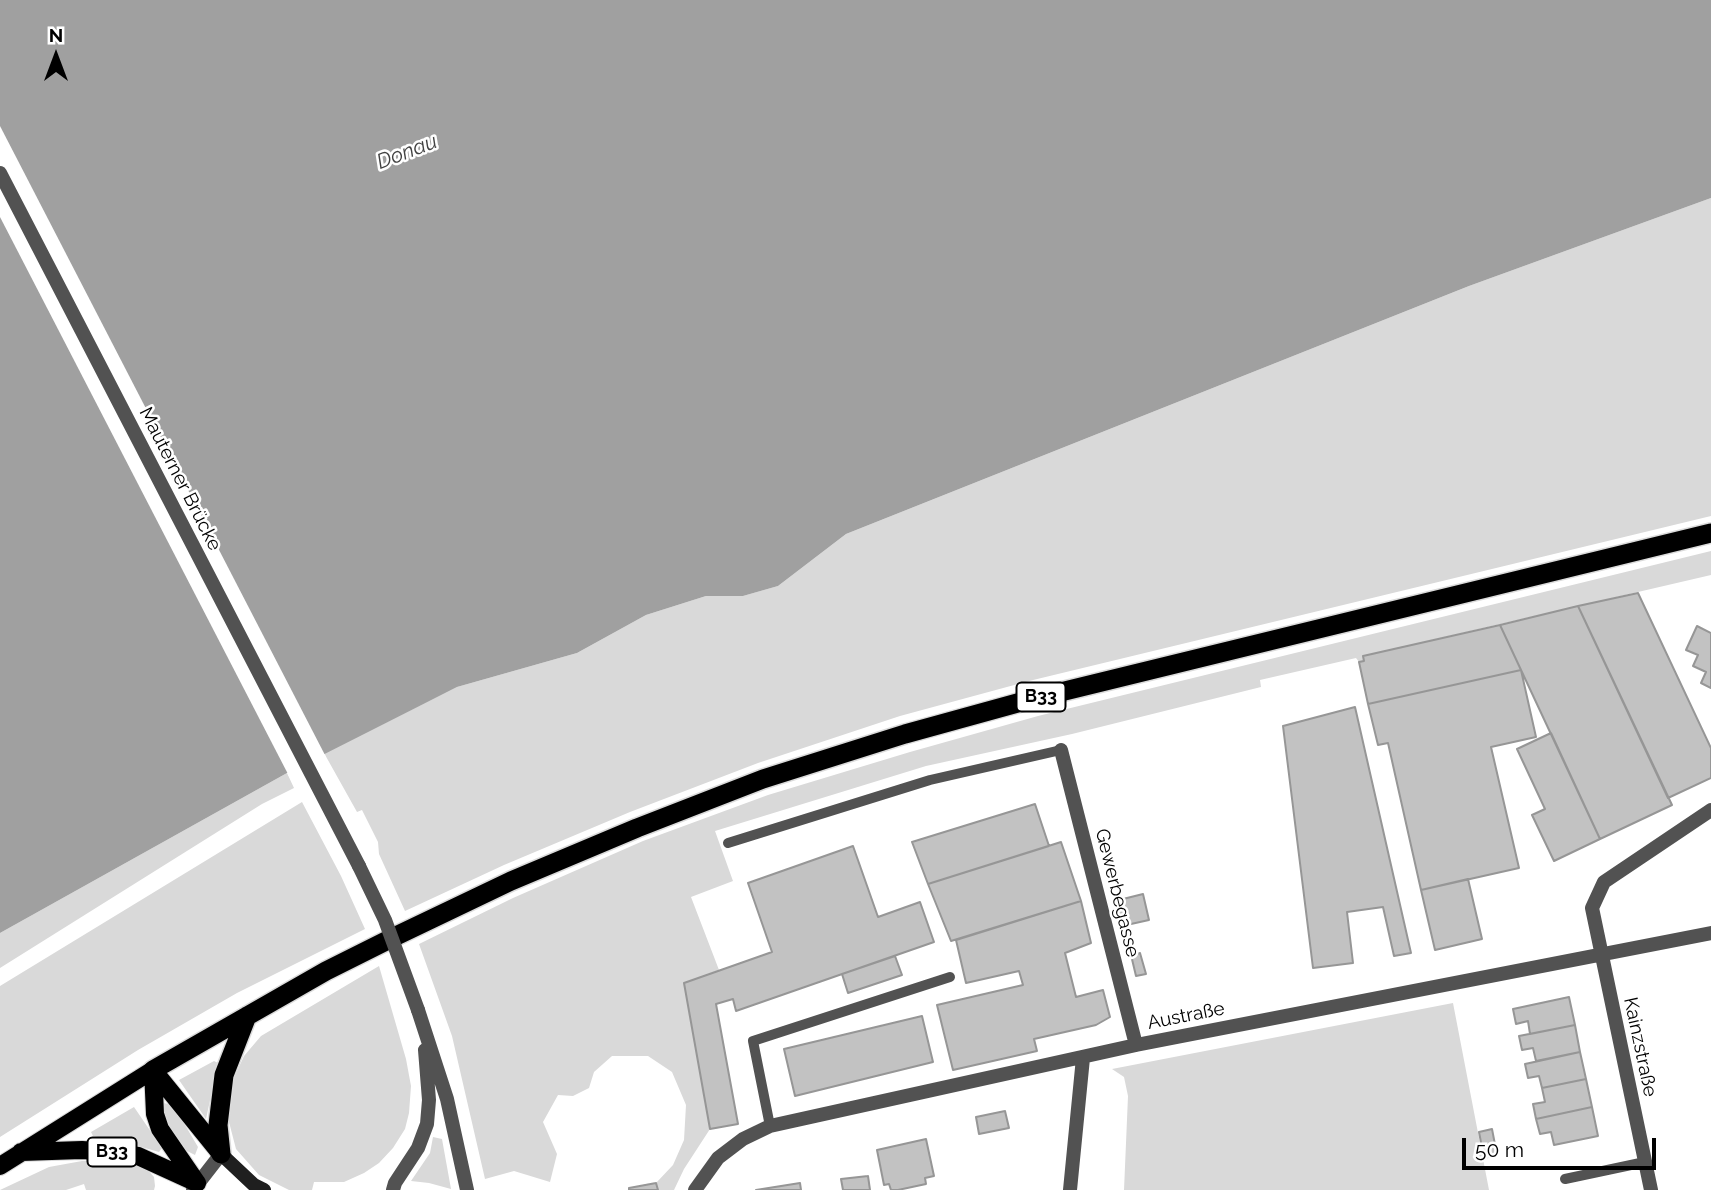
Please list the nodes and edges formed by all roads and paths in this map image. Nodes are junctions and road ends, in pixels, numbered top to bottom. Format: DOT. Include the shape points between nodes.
graph roads {
  1 [pos="0,173"];
  2 [pos="1711,533"];
  3 [pos="1061,750"];
  4 [pos="1711,810"];
  5 [pos="728,843"];
  6 [pos="1711,933"];
  7 [pos="1600,954"];
  8 [pos="950,977"];
  9 [pos="247,1016"];
  10 [pos="423,1028"];
  11 [pos="1136,1045"];
  12 [pos="1083,1058"];
  13 [pos="153,1070"];
  14 [pos="771,1126"];
  15 [pos="21,1152"];
  16 [pos="220,1154"];
  17 [pos="1645,1162"];
  18 [pos="0,1166"];
  19 [pos="1565,1179"];
  20 [pos="198,1188"];
  21 [pos="264,1190"];
  22 [pos="393,1190"];
  23 [pos="467,1190"];
  24 [pos="695,1190"];
  25 [pos="1070,1190"];
  26 [pos="1651,1190"];
  1 -- 10 [label="street, Mauterner Brücke, bridge" via="359,866 385,920"];
  2 -- 9 [label="highway, B33" via="1032,699 763,779 511,881 326,971"];
  3 -- 5 [label="lane" via="930,780"];
  3 -- 11 [label="street, Gewerbegasse"];
  4 -- 7 [label="street, Kainzstraße" via="1604,882 1592,908"];
  6 -- 7 [label="street, Austraße"];
  7 -- 11 [label="street, Austraße"];
  7 -- 17 [label="street, Kainzstraße"];
  8 -- 14 [label="lane" via="752,1041"];
  9 -- 13 [label="highway, B33"];
  9 -- 16 [label="highway" via="224,1075"];
  10 -- 22 [label="street" via="427,1124"];
  10 -- 23 [label="street" via="447,1099"];
  11 -- 12 [label="street, Austraße"];
  12 -- 14 [label="street, Austraße"];
  12 -- 25 [label="street"];
  13 -- 15 [label="main road, B33"];
  13 -- 16 [label="main road"];
  13 -- 20 [label="main road, B33" via="160,1129"];
  14 -- 24 [label="street, Austraße" via="718,1158"];
  15 -- 18 [label="main road, B33"];
  15 -- 20 [label="main road, B33" via="138,1156"];
  16 -- 20 [label="street"];
  16 -- 21 [label="main road"];
  17 -- 19 [label="lane"];
  17 -- 26 [label="street, Kainzstraße"];
}
